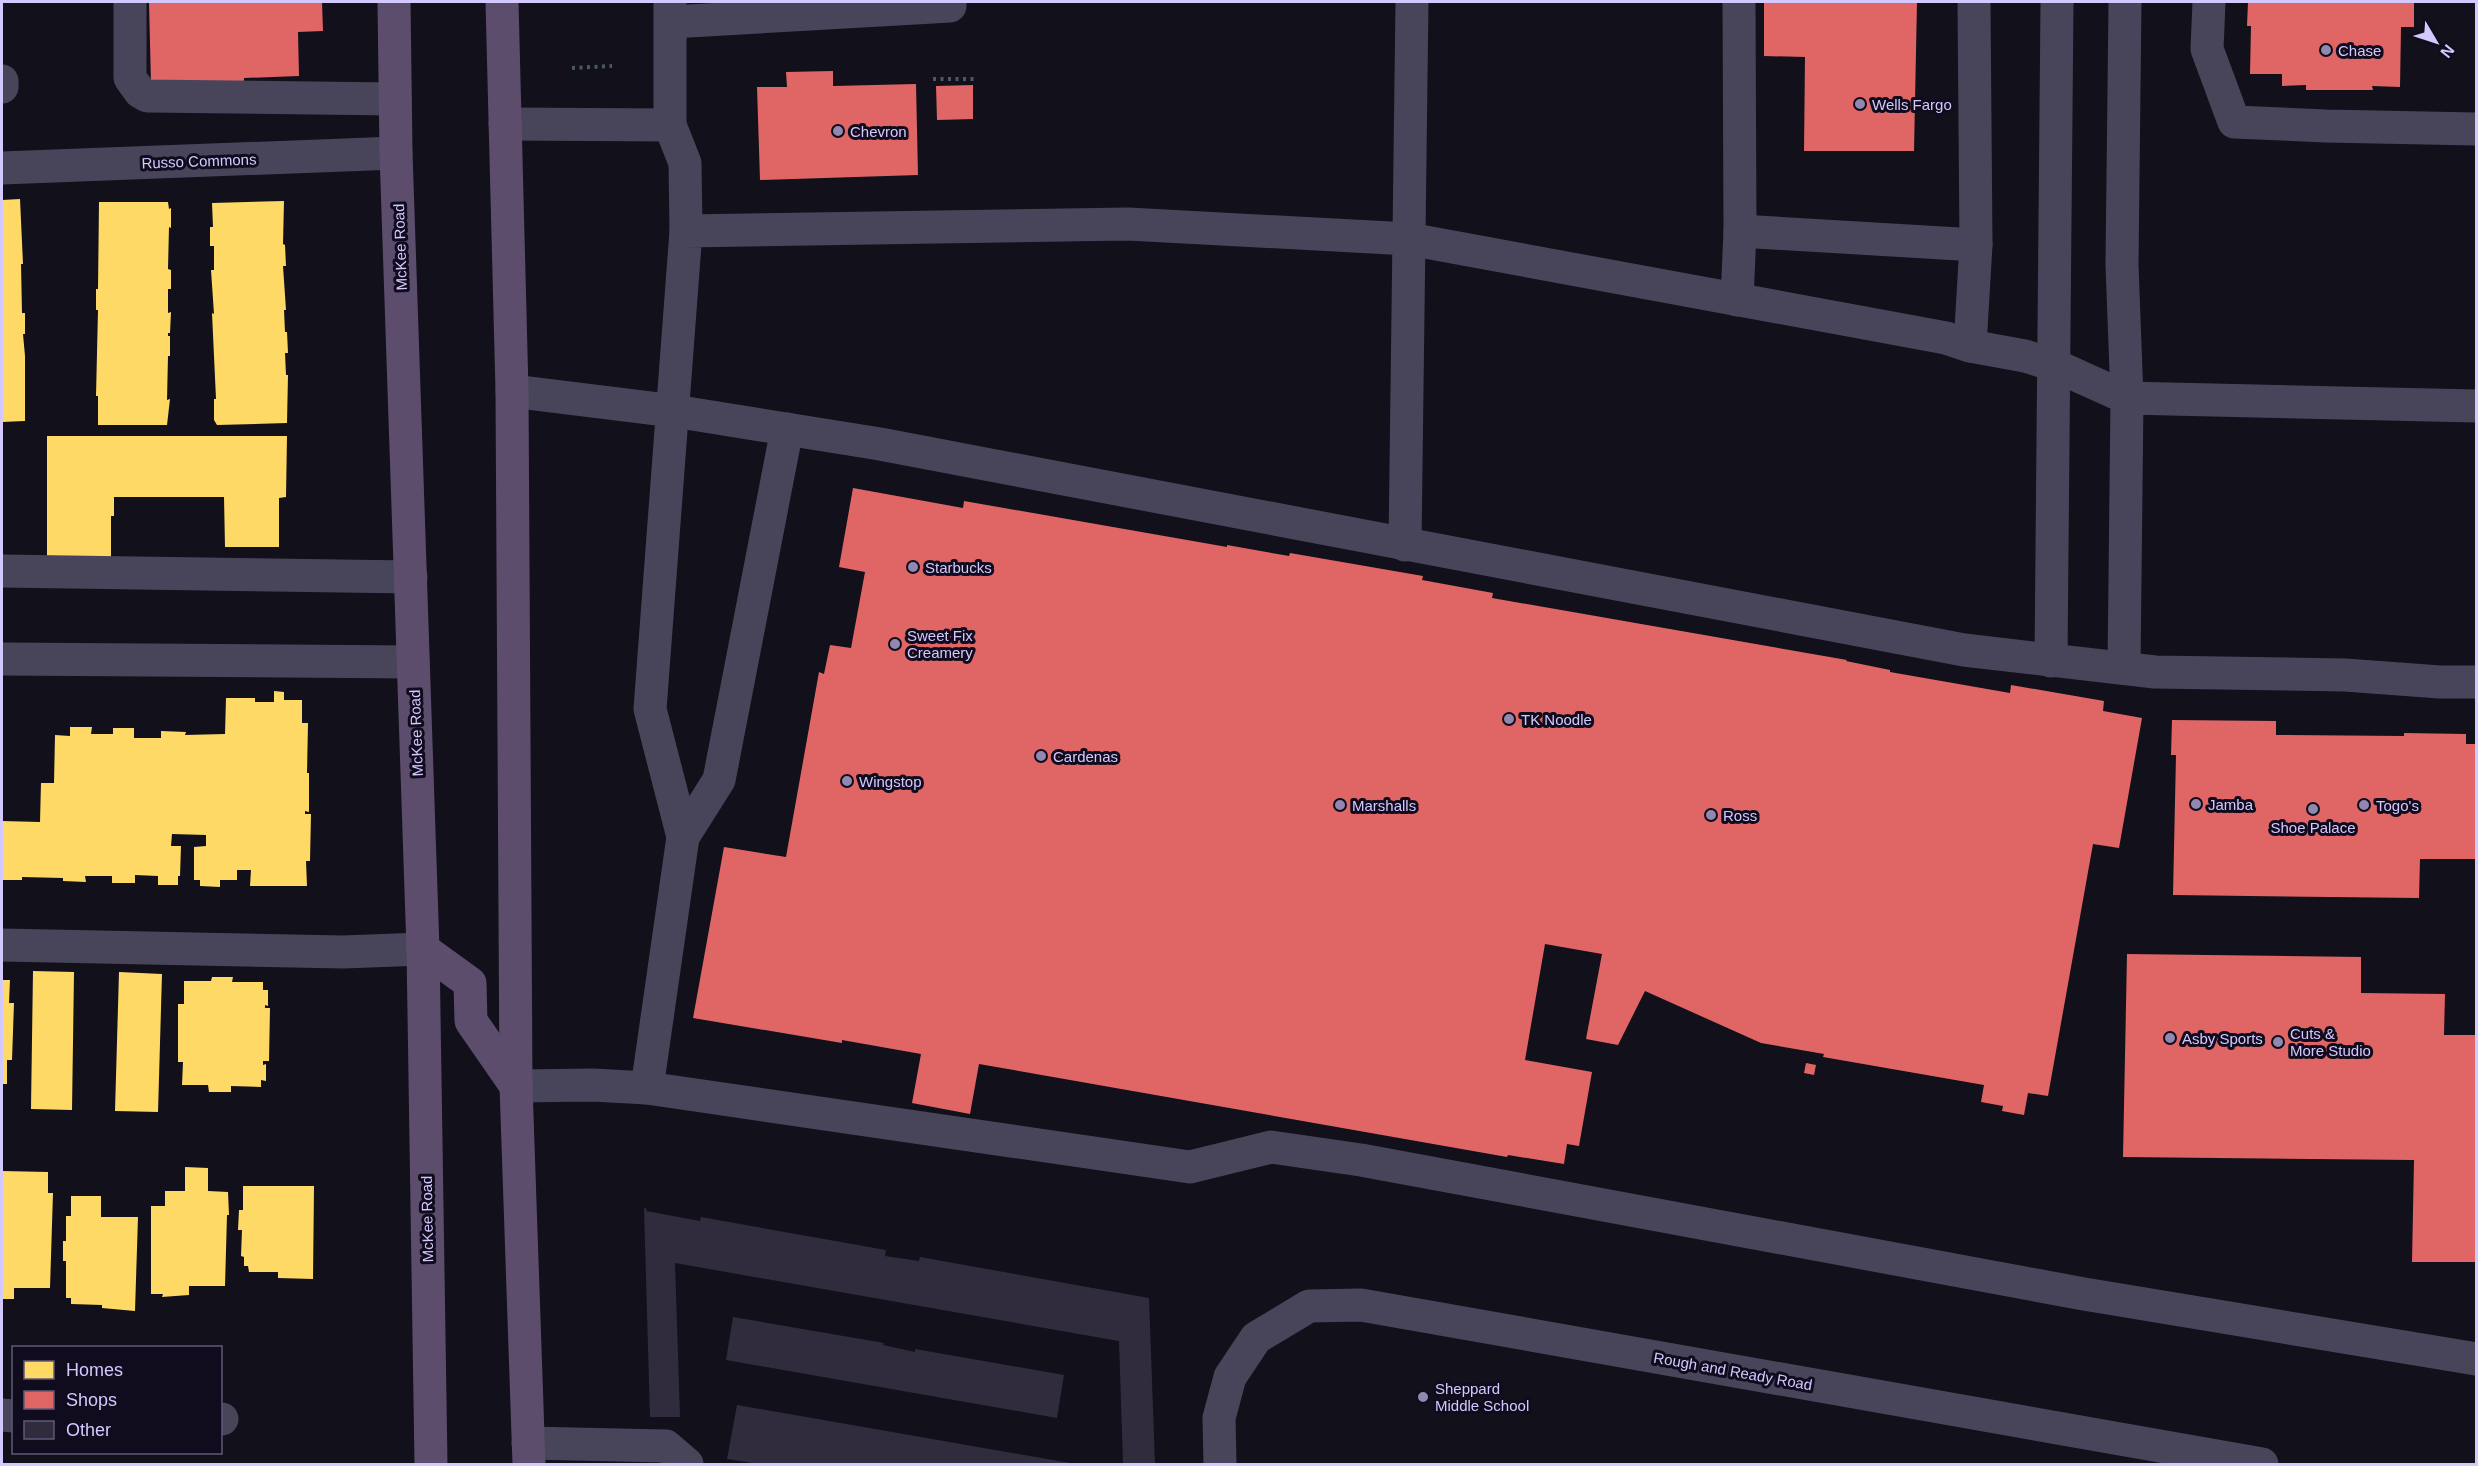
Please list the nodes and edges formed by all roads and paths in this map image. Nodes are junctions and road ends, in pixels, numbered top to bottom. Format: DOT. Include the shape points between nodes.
graph roads {
  1 [pos="130,2"];
  2 [pos="394,2"];
  3 [pos="502,2"];
  4 [pos="950,2"];
  5 [pos="1412,2"];
  6 [pos="1739,2"];
  7 [pos="1974,2"];
  8 [pos="2057,2"];
  9 [pos="2125,2"];
  10 [pos="2209,2"];
  11 [pos="671,12"];
  12 [pos="612,66"];
  13 [pos="572,68"];
  14 [pos="933,79"];
  15 [pos="978,79"];
  16 [pos="2,81"];
  17 [pos="2,87"];
  18 [pos="395,99"];
  19 [pos="505,124"];
  20 [pos="670,125"];
  21 [pos="2476,129"];
  22 [pos="396,153"];
  23 [pos="2,168"];
  24 [pos="686,231"];
  25 [pos="1740,231"];
  26 [pos="1409,239"];
  27 [pos="1976,245"];
  28 [pos="1737,300"];
  29 [pos="1970,346"];
  30 [pos="2054,365"];
  31 [pos="512,390"];
  32 [pos="2127,398"];
  33 [pos="2476,406"];
  34 [pos="674,411"];
  35 [pos="787,429"];
  36 [pos="1405,545"];
  37 [pos="2,571"];
  38 [pos="411,577"];
  39 [pos="2,659"];
  40 [pos="2051,661"];
  41 [pos="413,662"];
  42 [pos="2124,668"];
  43 [pos="2476,682"];
  44 [pos="683,837"];
  45 [pos="2,945"];
  46 [pos="423,949"];
  47 [pos="516,1086"];
  48 [pos="647,1088"];
  49 [pos="2476,1359"];
  50 [pos="529,1454"];
  51 [pos="431,1464"];
  52 [pos="687,1464"];
  53 [pos="1220,1464"];
  54 [pos="2262,1464"];
  1 -- 18 [label="street" via="130,78 147,96"];
  2 -- 18 [label="main road, McKee Road"];
  3 -- 19 [label="main road"];
  4 -- 11 [label="street" via="950,6"];
  5 -- 26 [label="street"];
  6 -- 25 [label="street"];
  7 -- 27 [label="street"];
  8 -- 30 [label="street"];
  9 -- 32 [label="street" via="2122,265"];
  10 -- 21 [label="street" via="2207,49 2234,122"];
  11 -- 20 [label="street"];
  12 -- 13 [label="path"];
  14 -- 15 [label="path"];
  16 -- 17 [label="street"];
  18 -- 22 [label="main road, McKee Road"];
  19 -- 20 [label="street"];
  19 -- 31 [label="main road"];
  20 -- 24 [label="street" via="686,163"];
  22 -- 23 [label="street, Russo Commons"];
  22 -- 38 [label="main road, McKee Road"];
  24 -- 26 [label="street" via="1128,224"];
  24 -- 34 [label="street"];
  25 -- 27 [label="street"];
  25 -- 28 [label="street"];
  26 -- 28 [label="street"];
  26 -- 36 [label="street"];
  27 -- 29 [label="street"];
  28 -- 29 [label="street" via="1946,338"];
  29 -- 30 [label="street"];
  30 -- 32 [label="street"];
  30 -- 40 [label="street"];
  31 -- 34 [label="street"];
  31 -- 47 [label="main road"];
  32 -- 33 [label="street"];
  32 -- 42 [label="street"];
  34 -- 35 [label="street"];
  34 -- 44 [label="street" via="650,709"];
  35 -- 36 [label="street"];
  35 -- 44 [label="street" via="719,780"];
  36 -- 40 [label="street" via="1964,650"];
  37 -- 38 [label="street"];
  38 -- 41 [label="main road, McKee Road"];
  39 -- 41 [label="street"];
  40 -- 42 [label="street"];
  41 -- 46 [label="main road, McKee Road"];
  42 -- 43 [label="street"];
  44 -- 48 [label="street"];
  45 -- 46 [label="street" via="343,952"];
  46 -- 47 [label="main road" via="470,983 471,1021"];
  46 -- 51 [label="main road, McKee Road"];
  47 -- 48 [label="street"];
  47 -- 50 [label="main road"];
  48 -- 49 [label="street" via="1190,1167 1271,1147 1361,1160 2084,1294"];
  50 -- 52 [label="street" via="666,1446"];
  53 -- 54 [label="street, Rough and Ready Road" via="1219,1418 1230,1377 1256,1338 1309,1306 1361,1305"];
}
